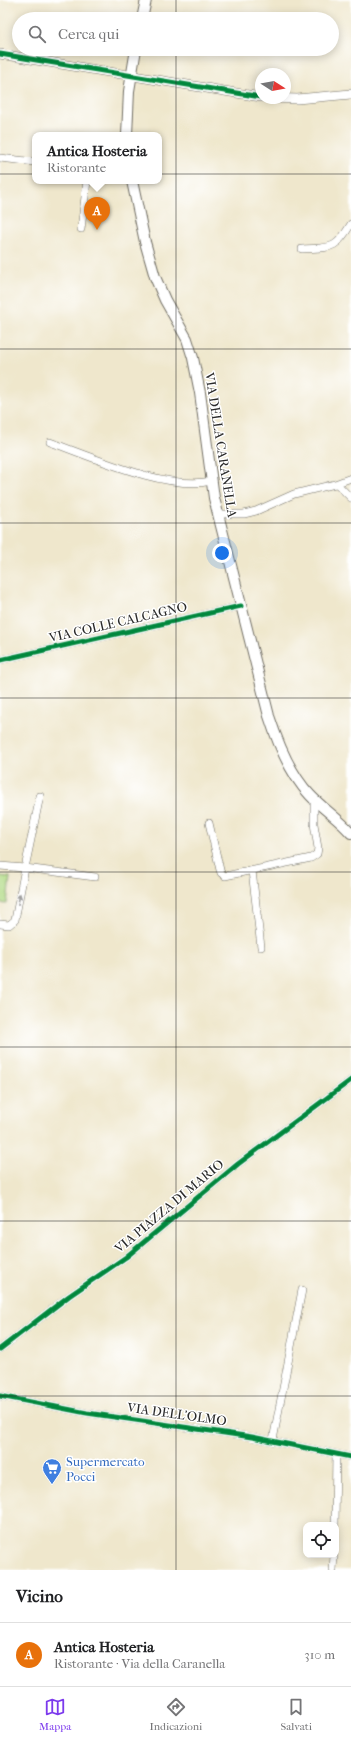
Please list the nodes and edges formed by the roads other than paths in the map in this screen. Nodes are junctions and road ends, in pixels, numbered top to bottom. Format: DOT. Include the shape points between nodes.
graph roads {
  1 [pos="146,0"];
  2 [pos="143,12"];
  3 [pos="0,54"];
  4 [pos="135,56"];
  5 [pos="131,76"];
  6 [pos="351,94"];
  7 [pos="255,95"];
  8 [pos="291,99"];
  9 [pos="127,132"];
  10 [pos="0,158"];
  11 [pos="32,162"];
  12 [pos="87,184"];
  13 [pos="133,184"];
  14 [pos="351,224"];
  15 [pos="81,229"];
  16 [pos="302,249"];
  17 [pos="50,442"];
  18 [pos="351,478"];
  19 [pos="211,482"];
  20 [pos="337,484"];
  21 [pos="351,498"];
  22 [pos="218,514"];
  23 [pos="241,606"];
  24 [pos="0,660"];
  25 [pos="40,796"];
  26 [pos="314,798"];
  27 [pos="209,823"];
  28 [pos="351,833"];
  29 [pos="0,866"];
  30 [pos="25,868"];
  31 [pos="252,871"];
  32 [pos="95,877"];
  33 [pos="0,924"];
  34 [pos="261,947"];
  35 [pos="351,1080"];
  36 [pos="302,1290"];
  37 [pos="0,1349"];
  38 [pos="0,1396"];
  39 [pos="273,1440"];
  40 [pos="336,1454"];
  41 [pos="351,1457"];
  42 [pos="335,1522"];
  43 [pos="334,1558"];
  44 [pos="333,1570"];
  1 -- 2 [label="main road"];
  3 -- 5 [label="street"];
  4 -- 5 [label="main road"];
  5 -- 7 [label="street"];
  5 -- 9 [label="main road"];
  6 -- 8 [label="street"];
  10 -- 11 [label="street"];
  12 -- 15 [label="street"];
  13 -- 19 [label="main road, VIA DELLA CARANELLA" via="152,268 192,354 199,387"];
  14 -- 16 [label="street" via="335,245"];
  17 -- 19 [label="street" via="162,480"];
  18 -- 20 [label="street"];
  19 -- 22 [label="main road, VIA DELLA CARANELLA"];
  20 -- 21 [label="street"];
  20 -- 22 [label="street" via="294,494 254,512"];
  22 -- 23 [label="main road, VIA DELLA CARANELLA"];
  23 -- 24 [label="street, VIA COLLE CALCAGNO"];
  23 -- 26 [label="main road, VIA DELLA CARANELLA" via="273,730 295,775"];
  25 -- 30 [label="street"];
  26 -- 28 [label="main road, VIA DELLA CARANELLA"];
  26 -- 31 [label="street" via="314,824 318,848 315,856"];
  27 -- 31 [label="street" via="223,875"];
  29 -- 30 [label="street"];
  30 -- 32 [label="street"];
  33 -- 30 [label="street, one-way" via="9,926 15,920"];
  31 -- 34 [label="street"];
  35 -- 37 [label="street, VIA PIAZZA DI MARIO" via="246,1158 126,1257 65,1299"];
  36 -- 39 [label="street"];
  38 -- 39 [label="street, VIA DELL'OLMO" via="87,1413"];
  39 -- 40 [label="street, VIA DELL'OLMO"];
  40 -- 41 [label="street, VIA DELL'OLMO"];
  40 -- 42 [label="street"];
  43 -- 44 [label="street"];
}
